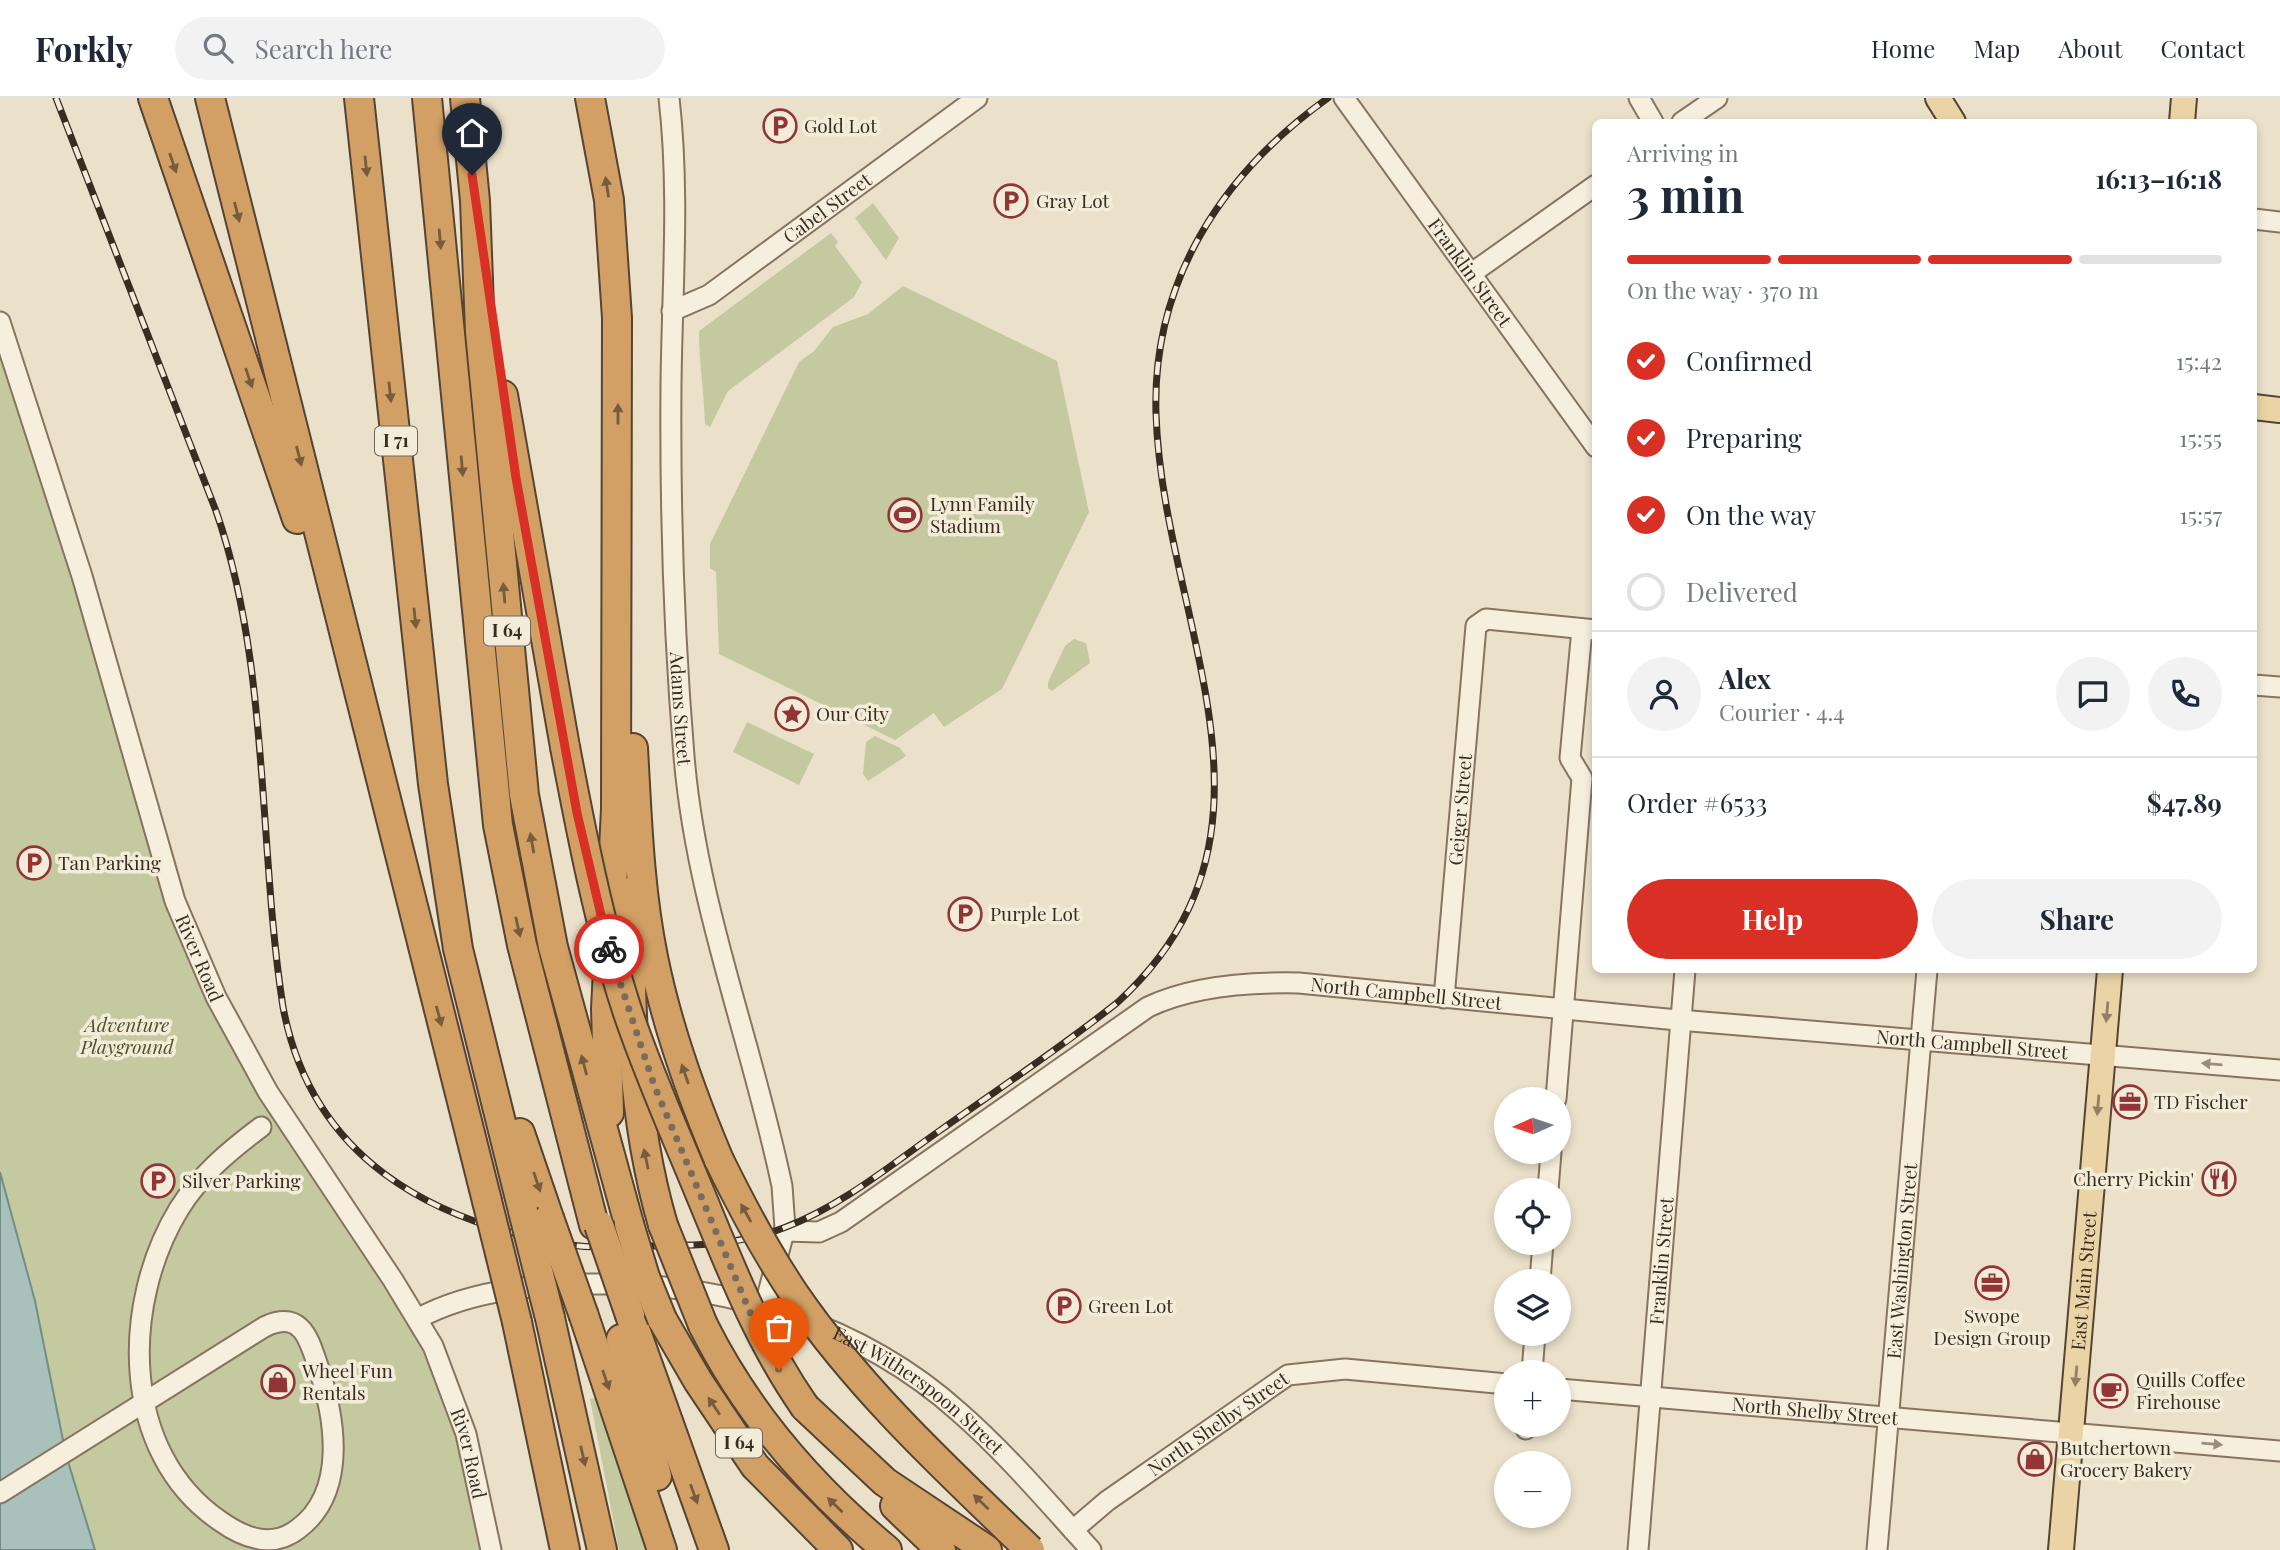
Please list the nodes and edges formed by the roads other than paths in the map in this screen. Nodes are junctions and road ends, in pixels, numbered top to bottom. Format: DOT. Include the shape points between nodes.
graph roads {
  1 [pos="153,98"];
  2 [pos="210,98"];
  3 [pos="359,98"];
  4 [pos="422,98"];
  5 [pos="427,98"];
  6 [pos="465,98"];
  7 [pos="590,98"];
  8 [pos="669,98"];
  9 [pos="977,98"];
  10 [pos="1344,98"];
  11 [pos="1639,98"];
  12 [pos="1717,98"];
  13 [pos="1938,98"];
  14 [pos="2184,98"];
  15 [pos="1651,119"];
  16 [pos="1686,119"];
  17 [pos="1951,119"];
  18 [pos="2182,119"];
  19 [pos="430,134"];
  20 [pos="1592,188"];
  21 [pos="475,201"];
  22 [pos="2257,219"];
  23 [pos="2280,222"];
  24 [pos="1472,273"];
  25 [pos="672,311"];
  26 [pos="0,322"];
  27 [pos="2257,407"];
  28 [pos="2280,410"];
  29 [pos="1592,438"];
  30 [pos="618,482"];
  31 [pos="1589,630"];
  32 [pos="2257,685"];
  33 [pos="2280,687"];
  34 [pos="632,727"];
  35 [pos="422,950"];
  36 [pos="1685,973"];
  37 [pos="1927,973"];
  38 [pos="2110,973"];
  39 [pos="1444,998"];
  40 [pos="1563,1009"];
  41 [pos="1681,1020"];
  42 [pos="632,1024"];
  43 [pos="1921,1039"];
  44 [pos="2103,1054"];
  45 [pos="2280,1070"];
  46 [pos="1557,1087"];
  47 [pos="261,1127"];
  48 [pos="608,1154"];
  49 [pos="536,1214"];
  50 [pos="784,1231"];
  51 [pos="765,1305"];
  52 [pos="622,1315"];
  53 [pos="417,1319"];
  54 [pos="1494,1383"];
  55 [pos="1571,1390"];
  56 [pos="1651,1397"];
  57 [pos="808,1412"];
  58 [pos="1889,1418"];
  59 [pos="2071,1434"];
  60 [pos="2280,1451"];
  61 [pos="0,1493"];
  62 [pos="1073,1530"];
  63 [pos="491,1550"];
  64 [pos="565,1550"];
  65 [pos="602,1550"];
  66 [pos="662,1550"];
  67 [pos="676,1550"];
  68 [pos="714,1550"];
  69 [pos="838,1550"];
  70 [pos="887,1550"];
  71 [pos="941,1550"];
  72 [pos="987,1550"];
  73 [pos="1030,1550"];
  74 [pos="1091,1550"];
  75 [pos="1638,1550"];
  76 [pos="1877,1550"];
  77 [pos="2060,1550"];
  1 -- 35 [label="highway, one-way" via="282,472"];
  2 -- 35 [label="highway, one-way"];
  3 -- 49 [label="highway, I 71, one-way" via="433,784 482,1003 525,1149"];
  4 -- 19 [label="highway"];
  5 -- 19 [label="highway"];
  6 -- 21 [label="highway, I 64"];
  30 -- 7 [label="highway, one-way" via="614,251"];
  8 -- 25 [label="street, Adams Street" via="674,181"];
  9 -- 25 [label="street, Cabel Street" via="709,295"];
  10 -- 24 [label="street, Franklin Street"];
  11 -- 15 [label="street"];
  12 -- 16 [label="street"];
  13 -- 17 [label="main road"];
  14 -- 18 [label="main road"];
  19 -- 52 [label="highway, one-way" via="498,825 522,945"];
  20 -- 24 [label="street"];
  21 -- 42 [label="highway, bridge" via="516,478 565,747 599,911"];
  48 -- 21 [label="highway, I 64, one-way" via="553,947 524,795 480,332"];
  22 -- 23 [label="street"];
  24 -- 29 [label="street, Franklin Street"];
  25 -- 50 [label="street, Adams Street" via="675,564 688,794 707,896 777,1162 785,1203"];
  26 -- 53 [label="street, River Road" via="90,602 175,901 197,956 268,1093"];
  27 -- 28 [label="main road"];
  30 -- 34 [label="highway"];
  30 -- 48 [label="highway" via="616,809 606,1009"];
  31 -- 39 [label="street, Geiger Street" via="1486,619 1476,626"];
  31 -- 40 [label="street" via="1570,758 1582,778"];
  32 -- 33 [label="street"];
  34 -- 42 [label="highway"];
  73 -- 34 [label="highway, one-way, bridge" via="892,1415 835,1349 763,1245 719,1160 686,1077 653,955 638,840"];
  35 -- 64 [label="highway, one-way, bridge" via="517,1322"];
  36 -- 41 [label="street, Franklin Street"];
  37 -- 43 [label="street, East Washington Street"];
  38 -- 44 [label="main road, East Main Street, one-way"];
  39 -- 40 [label="street, North Campbell Street"];
  39 -- 50 [label="street, North Campbell Street" via="1278,982 1159,1002 841,1222 819,1232"];
  40 -- 41 [label="street, North Campbell Street"];
  40 -- 46 [label="street"];
  41 -- 43 [label="street, North Campbell Street"];
  41 -- 56 [label="street, Franklin Street"];
  42 -- 57 [label="highway, bridge" via="755,1324"];
  70 -- 42 [label="highway, one-way, bridge" via="822,1492 777,1442 703,1325 663,1225 640,1128"];
  43 -- 44 [label="street, North Campbell Street"];
  43 -- 58 [label="street, East Washington Street"];
  45 -- 44 [label="street, North Campbell Street, one-way"];
  44 -- 59 [label="main road, East Main Street, one-way"];
  47 -- 61 [label="street" via="203,1177 161,1245 143,1305 141,1386 143,1395 145,1405 150,1424 172,1471 216,1518 244,1536 272,1539 291,1534 316,1511 332,1465 332,1420 307,1338 301,1328 287,1322 267,1325 148,1400 136,1408 114,1422"];
  69 -- 48 [label="highway, I 64, one-way, bridge" via="755,1466 698,1381 662,1319"];
  49 -- 65 [label="highway, one-way, bridge" via="550,1318"];
  49 -- 66 [label="highway, one-way, bridge" via="584,1315"];
  50 -- 51 [label="street, Adams Street"];
  51 -- 53 [label="street, East Witherspoon Street" via="689,1289 567,1283 507,1290 441,1306"];
  51 -- 62 [label="street, East Witherspoon Street" via="850,1339 921,1382 990,1441"];
  52 -- 67 [label="highway"];
  52 -- 68 [label="highway, one-way"];
  53 -- 63 [label="street, River Road" via="454,1396"];
  54 -- 62 [label="street, North Shelby Street" via="1345,1369 1288,1375 1107,1501"];
  55 -- 56 [label="street, North Shelby Street"];
  56 -- 58 [label="street, North Shelby Street"];
  56 -- 75 [label="street, Franklin Street"];
  57 -- 71 [label="highway" via="852,1464"];
  57 -- 72 [label="highway" via="885,1482"];
  58 -- 59 [label="street, North Shelby Street"];
  58 -- 76 [label="street, East Washington Street"];
  59 -- 60 [label="street, North Shelby Street, one-way"];
  59 -- 77 [label="main road, East Main Street"];
  62 -- 74 [label="street, East Witherspoon Street"];
}
